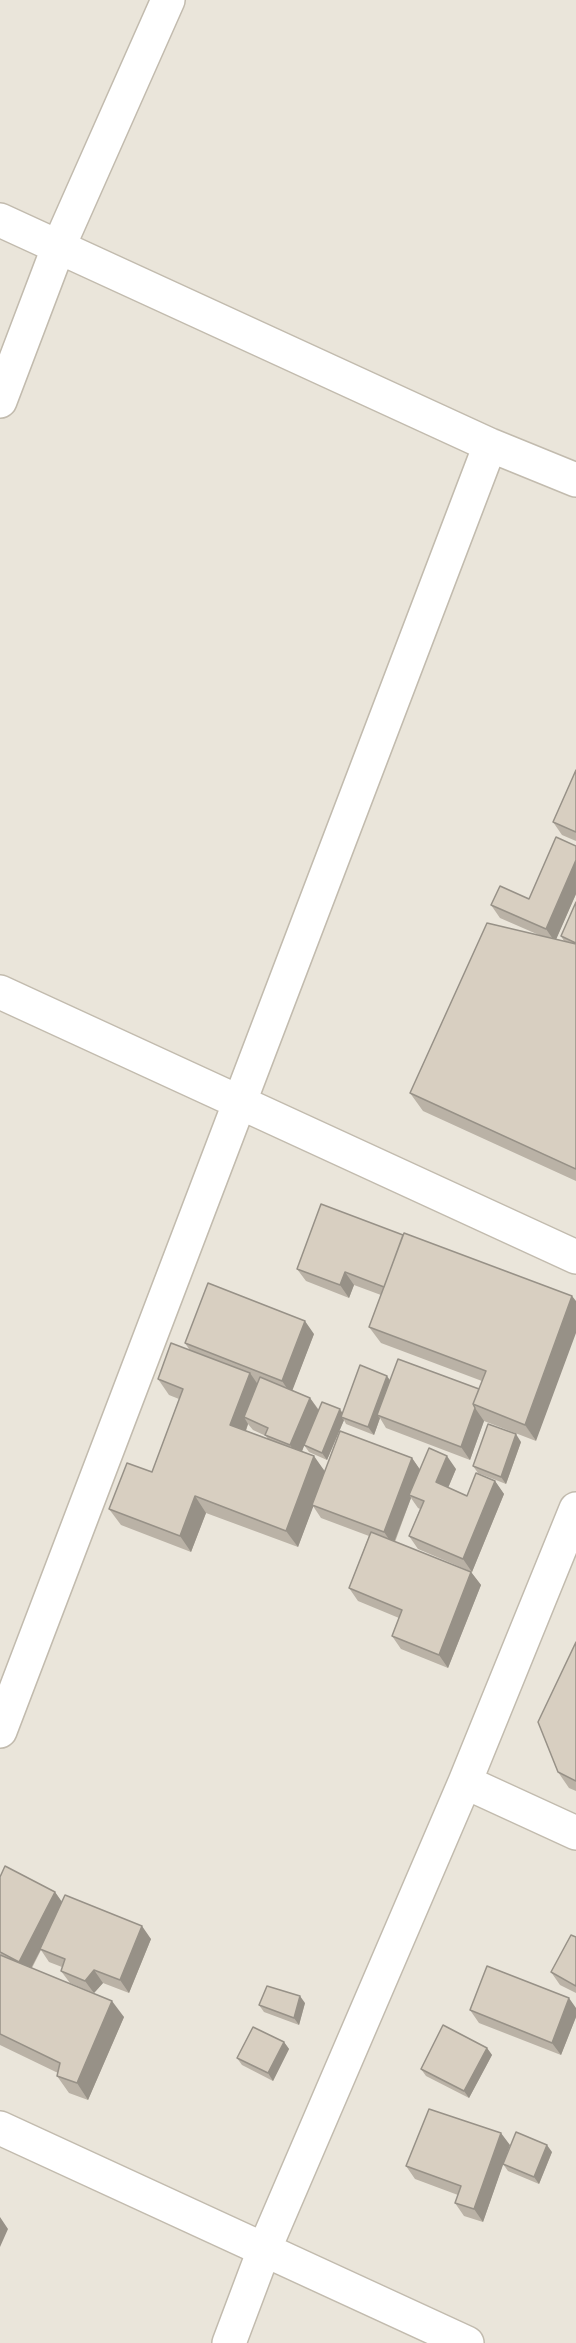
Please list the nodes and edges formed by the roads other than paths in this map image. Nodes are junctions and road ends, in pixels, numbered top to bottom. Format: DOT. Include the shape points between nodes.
graph roads {
  1 [pos="168,0"];
  2 [pos="0,220"];
  3 [pos="58,248"];
  4 [pos="0,401"];
  5 [pos="490,446"];
  6 [pos="576,480"];
  7 [pos="0,992"];
  8 [pos="239,1102"];
  9 [pos="576,1257"];
  10 [pos="576,1509"];
  11 [pos="0,1731"];
  12 [pos="465,1782"];
  13 [pos="576,1833"];
  14 [pos="0,2128"];
  15 [pos="264,2250"];
  16 [pos="229,2343"];
  17 [pos="467,2343"];
  1 -- 3 [label="street"];
  2 -- 3 [label="street"];
  3 -- 4 [label="street"];
  3 -- 5 [label="street"];
  5 -- 6 [label="street"];
  5 -- 8 [label="street"];
  7 -- 8 [label="street"];
  8 -- 9 [label="street"];
  8 -- 11 [label="street"];
  10 -- 12 [label="street"];
  12 -- 13 [label="street"];
  12 -- 15 [label="street"];
  14 -- 15 [label="street"];
  15 -- 16 [label="street"];
  15 -- 17 [label="street"];
}
